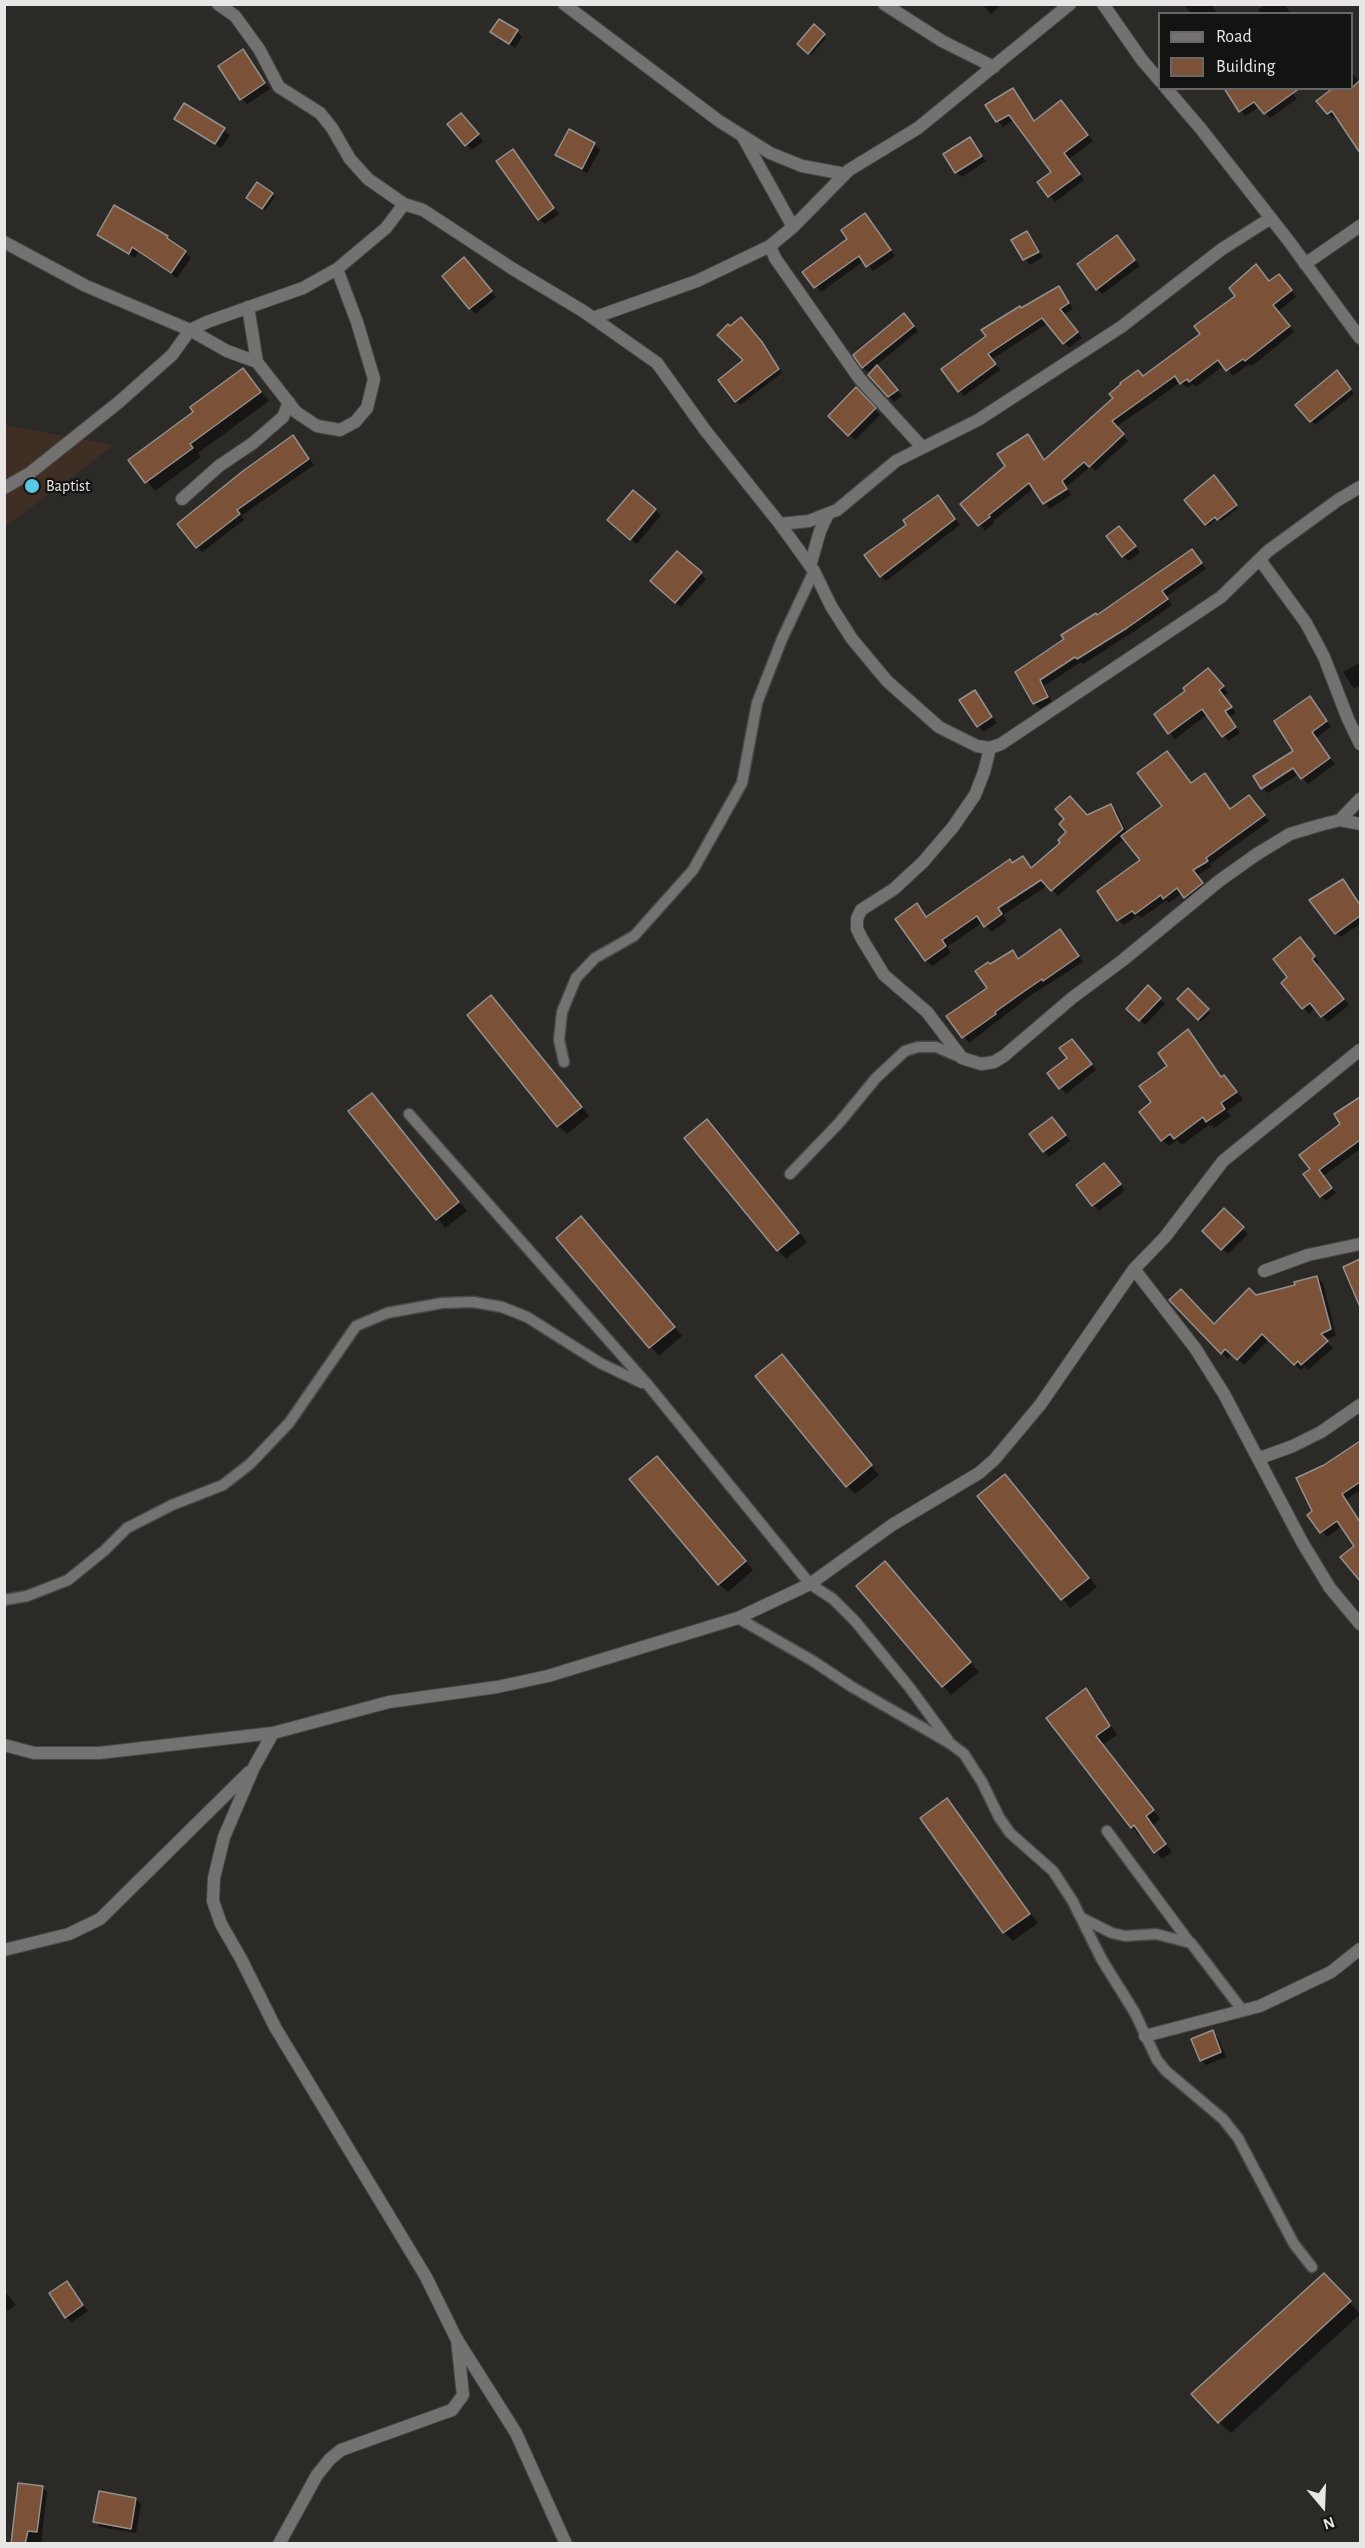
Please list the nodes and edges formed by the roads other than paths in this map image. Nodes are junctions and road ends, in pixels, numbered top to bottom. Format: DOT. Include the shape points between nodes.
graph roads {
  1 [pos="218,4"];
  2 [pos="564,4"];
  3 [pos="884,4"];
  4 [pos="1070,4"];
  5 [pos="1103,4"];
  6 [pos="994,67"];
  7 [pos="1158,79"];
  8 [pos="1168,90"];
  9 [pos="743,136"];
  10 [pos="845,174"];
  11 [pos="404,204"];
  12 [pos="1271,218"];
  13 [pos="1360,226"];
  14 [pos="793,227"];
  15 [pos="4,242"];
  16 [pos="770,246"];
  17 [pos="1305,264"];
  18 [pos="337,269"];
  19 [pos="248,307"];
  20 [pos="593,318"];
  21 [pos="190,330"];
  22 [pos="1360,338"];
  23 [pos="257,362"];
  24 [pos="289,402"];
  25 [pos="921,447"];
  26 [pos="1360,487"];
  27 [pos="4,488"];
  28 [pos="182,499"];
  29 [pos="828,514"];
  30 [pos="780,524"];
  31 [pos="1260,560"];
  32 [pos="812,569"];
  33 [pos="1360,744"];
  34 [pos="990,748"];
  35 [pos="1360,799"];
  36 [pos="1340,820"];
  37 [pos="1360,824"];
  38 [pos="1360,1050"];
  39 [pos="962,1059"];
  40 [pos="564,1062"];
  41 [pos="409,1114"];
  42 [pos="790,1174"];
  43 [pos="1360,1244"];
  44 [pos="1134,1269"];
  45 [pos="1264,1270"];
  46 [pos="648,1385"];
  47 [pos="1360,1405"];
  48 [pos="1260,1458"];
  49 [pos="810,1584"];
  50 [pos="4,1599"];
  51 [pos="738,1618"];
  52 [pos="1360,1624"];
  53 [pos="273,1733"];
  54 [pos="951,1744"];
  55 [pos="4,1745"];
  56 [pos="254,1767"];
  57 [pos="1107,1831"];
  58 [pos="1082,1918"];
  59 [pos="1191,1943"];
  60 [pos="4,1950"];
  61 [pos="1360,1950"];
  62 [pos="1243,2011"];
  63 [pos="1145,2036"];
  64 [pos="1312,2267"];
  65 [pos="456,2338"];
  66 [pos="279,2544"];
  67 [pos="566,2544"];
  1 -- 11 [label="street" via="235,16 279,87 320,114 368,179"];
  2 -- 9 [label="street"];
  3 -- 6 [label="street" via="942,41"];
  4 -- 6 [label="street"];
  5 -- 7 [label="street"];
  6 -- 10 [label="street" via="918,128"];
  8 -- 12 [label="street"];
  9 -- 10 [label="street" via="802,166"];
  9 -- 14 [label="street"];
  10 -- 14 [label="street"];
  11 -- 18 [label="street" via="386,228"];
  11 -- 20 [label="street" via="423,210"];
  12 -- 17 [label="street"];
  12 -- 25 [label="street" via="1222,249 1120,327 959,431"];
  13 -- 17 [label="street"];
  14 -- 16 [label="street"];
  15 -- 21 [label="street" via="86,286"];
  16 -- 20 [label="street" via="697,281"];
  16 -- 25 [label="street" via="774,258 860,378"];
  17 -- 22 [label="street"];
  18 -- 19 [label="street" via="303,288"];
  18 -- 24 [label="street" via="374,379 367,408 356,422 340,430 326,429 296,412"];
  19 -- 21 [label="street"];
  19 -- 23 [label="street"];
  20 -- 30 [label="street" via="657,363"];
  21 -- 23 [label="street" via="227,351"];
  21 -- 27 [label="street" via="172,355 119,402"];
  23 -- 24 [label="street"];
  24 -- 28 [label="street" via="283,417"];
  25 -- 29 [label="street" via="896,461"];
  26 -- 31 [label="street"];
  29 -- 30 [label="street"];
  29 -- 32 [label="street"];
  30 -- 32 [label="street"];
  31 -- 33 [label="street" via="1306,623"];
  31 -- 34 [label="street" via="1221,597"];
  32 -- 34 [label="street" via="852,639 887,681 939,727 977,746"];
  32 -- 40 [label="lane" via="757,703 742,783 693,870 634,936 596,958 576,978 562,1012 558,1040"];
  34 -- 39 [label="street" via="975,795 952,827 923,862 894,889 861,910 858,919 862,939 884,975 927,1012"];
  35 -- 36 [label="street"];
  36 -- 37 [label="street"];
  36 -- 39 [label="street" via="1290,834 1257,854 1004,1056 981,1064"];
  38 -- 44 [label="street" via="1223,1161 1172,1229"];
  39 -- 42 [label="lane" via="936,1047 905,1051"];
  41 -- 46 [label="lane"];
  43 -- 45 [label="street"];
  44 -- 48 [label="street" via="1195,1348"];
  44 -- 49 [label="street" via="1040,1405 994,1460 892,1525"];
  46 -- 49 [label="lane"];
  46 -- 50 [label="lane" via="600,1363 527,1317 502,1307 473,1302 442,1303 387,1313 356,1326 290,1423 223,1485 127,1528 68,1580 27,1596"];
  47 -- 48 [label="street" via="1321,1432"];
  48 -- 52 [label="street" via="1275,1494 1330,1588"];
  49 -- 51 [label="street"];
  49 -- 54 [label="lane" via="833,1599 855,1621"];
  51 -- 53 [label="street" via="548,1676 388,1701"];
  51 -- 54 [label="lane"];
  53 -- 55 [label="street" via="99,1753 34,1753"];
  53 -- 56 [label="street"];
  54 -- 58 [label="lane" via="972,1764 1010,1833 1053,1871"];
  56 -- 60 [label="street" via="100,1919 69,1934"];
  56 -- 65 [label="street" via="224,1837 214,1878 213,1901 221,1924 275,2027 426,2277"];
  57 -- 59 [label="lane"];
  58 -- 59 [label="lane" via="1125,1936 1156,1934"];
  58 -- 63 [label="lane"];
  59 -- 62 [label="lane"];
  61 -- 62 [label="street" via="1294,1992"];
  62 -- 63 [label="street"];
  63 -- 64 [label="lane" via="1166,2071 1223,2119 1238,2138 1294,2244"];
  65 -- 66 [label="street" via="463,2395 452,2410 335,2454 317,2475"];
  65 -- 67 [label="street" via="516,2433"];
}
